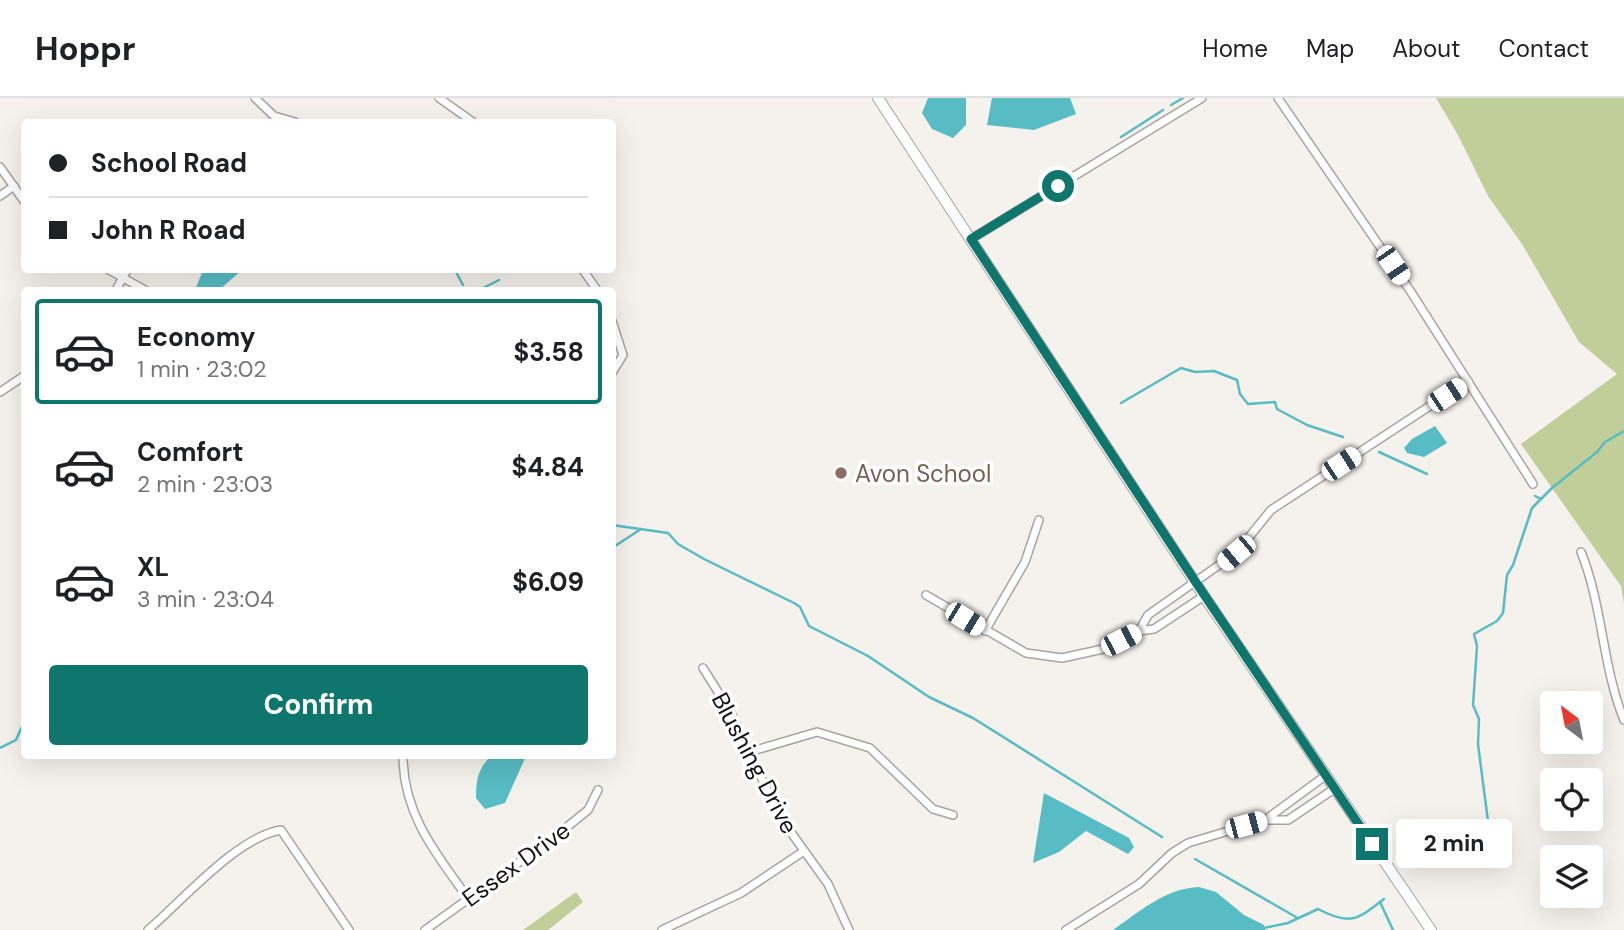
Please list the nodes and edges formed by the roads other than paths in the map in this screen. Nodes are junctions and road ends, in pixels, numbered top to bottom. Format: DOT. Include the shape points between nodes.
graph roads {
  1 [pos="255,98"];
  2 [pos="439,98"];
  3 [pos="878,98"];
  4 [pos="1202,98"];
  5 [pos="1278,98"];
  6 [pos="284,119"];
  7 [pos="469,119"];
  8 [pos="0,167"];
  9 [pos="14,186"];
  10 [pos="0,196"];
  11 [pos="21,196"];
  12 [pos="971,239"];
  13 [pos="125,273"];
  14 [pos="141,287"];
  15 [pos="616,335"];
  16 [pos="616,366"];
  17 [pos="21,378"];
  18 [pos="1468,381"];
  19 [pos="0,392"];
  20 [pos="1533,484"];
  21 [pos="1039,520"];
  22 [pos="1581,552"];
  23 [pos="1195,581"];
  24 [pos="926,595"];
  25 [pos="1204,596"];
  26 [pos="985,631"];
  27 [pos="1139,631"];
  28 [pos="703,668"];
  29 [pos="1624,720"];
  30 [pos="749,752"];
  31 [pos="403,759"];
  32 [pos="1325,776"];
  33 [pos="1334,789"];
  34 [pos="598,790"];
  35 [pos="953,816"];
  36 [pos="1265,820"];
  37 [pos="804,851"];
  38 [pos="468,898"];
  39 [pos="148,930"];
  40 [pos="349,930"];
  41 [pos="425,930"];
  42 [pos="663,930"];
  43 [pos="849,930"];
  44 [pos="1066,930"];
  45 [pos="1431,930"];
  1 -- 6 [label="street" via="274,116"];
  2 -- 7 [label="street"];
  3 -- 12 [label="main road"];
  4 -- 12 [label="street"];
  5 -- 18 [label="street"];
  8 -- 9 [label="street"];
  9 -- 10 [label="street"];
  9 -- 11 [label="street"];
  12 -- 23 [label="main road"];
  13 -- 14 [label="street"];
  15 -- 16 [label="street" via="622,355"];
  17 -- 19 [label="street"];
  18 -- 20 [label="street"];
  18 -- 23 [label="street" via="1270,510 1236,553"];
  21 -- 26 [label="street" via="1025,562"];
  22 -- 29 [label="street"];
  23 -- 25 [label="main road"];
  23 -- 27 [label="street" via="1148,615"];
  24 -- 26 [label="street"];
  25 -- 27 [label="street" via="1154,629"];
  25 -- 32 [label="main road"];
  26 -- 27 [label="street" via="1026,653 1062,658 1103,649"];
  28 -- 30 [label="street, Blushing Drive"];
  30 -- 35 [label="street" via="817,732 839,738 870,748 933,809"];
  30 -- 37 [label="street, Blushing Drive" via="780,817"];
  31 -- 38 [label="street" via="415,820"];
  32 -- 33 [label="main road"];
  32 -- 36 [label="street"];
  33 -- 36 [label="street" via="1288,820"];
  33 -- 45 [label="main road"];
  34 -- 38 [label="street, Essex Drive" via="588,810"];
  36 -- 44 [label="street" via="1188,843 1139,884"];
  37 -- 42 [label="street" via="741,893"];
  37 -- 43 [label="street, Blushing Drive" via="828,884"];
  38 -- 41 [label="street, Essex Drive"];
  39 -- 40 [label="street" via="202,878 267,832 281,830"];
}
